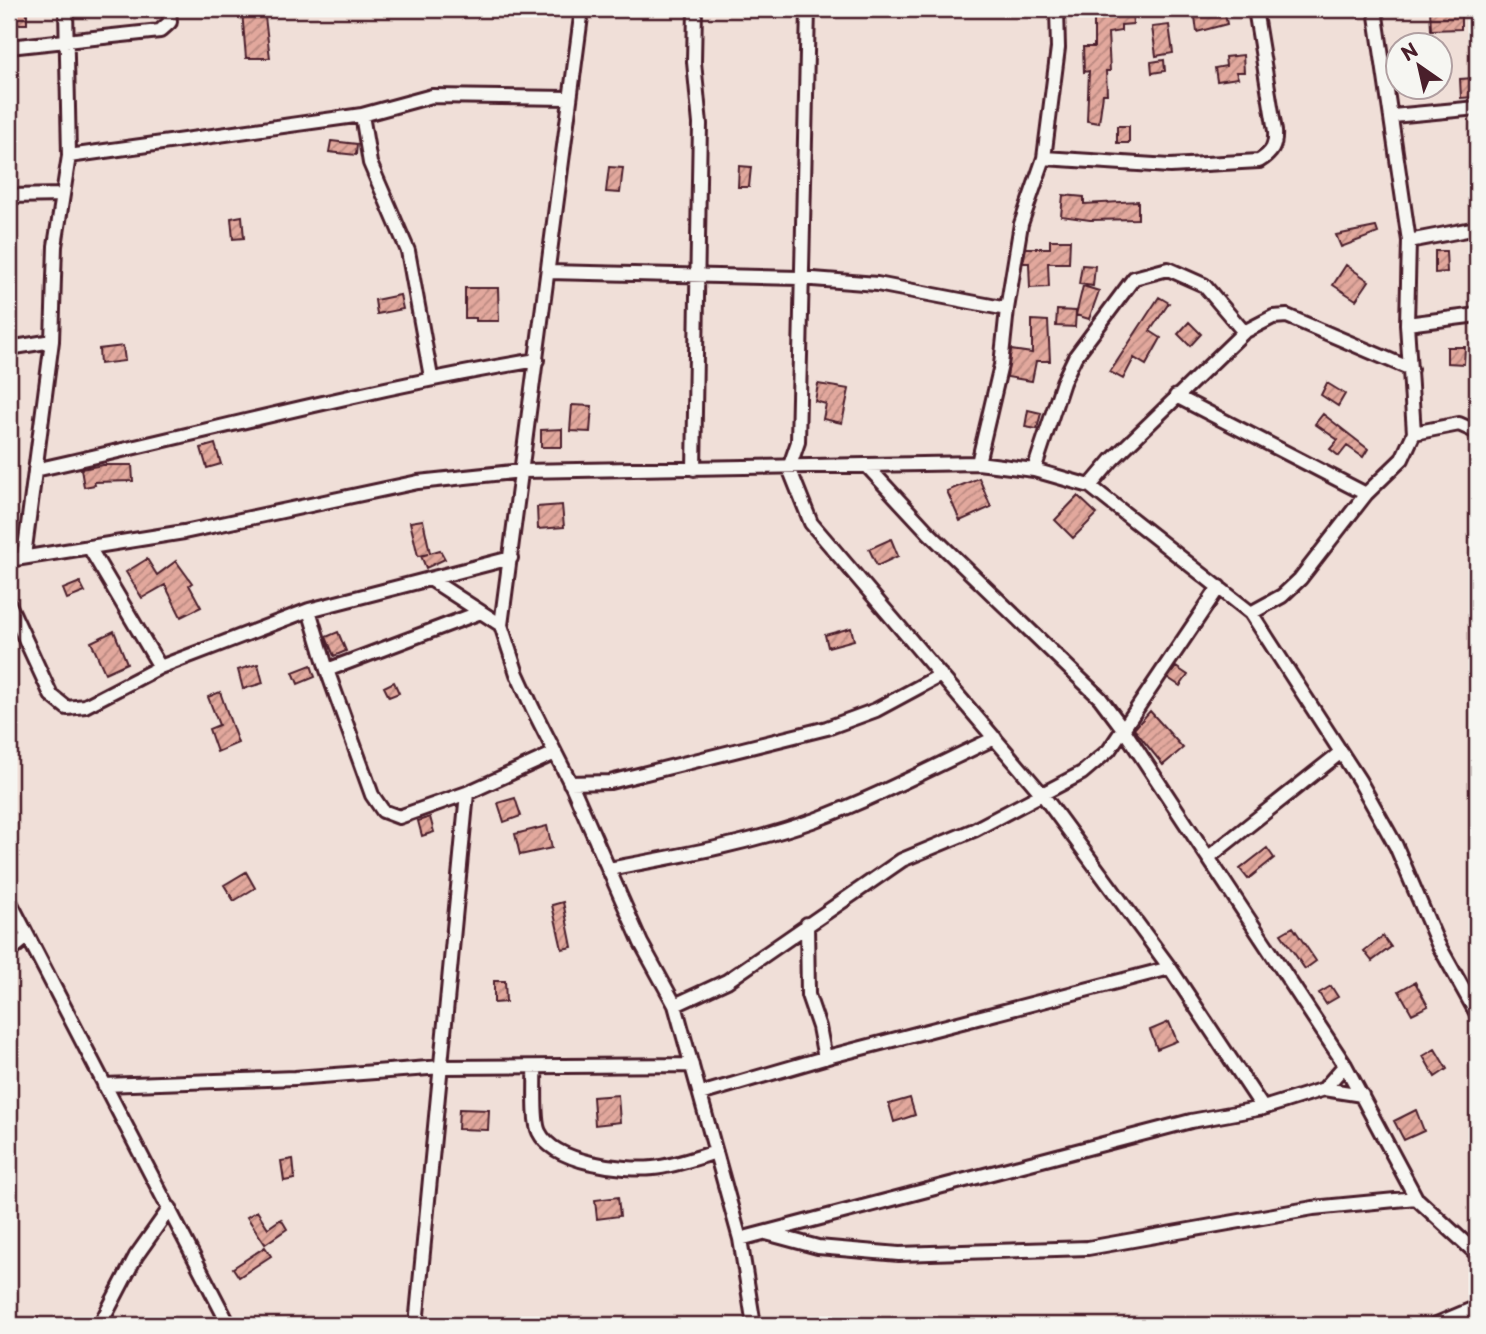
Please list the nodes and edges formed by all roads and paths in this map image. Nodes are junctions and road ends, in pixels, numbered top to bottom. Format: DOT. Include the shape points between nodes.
graph roads {
  1 [pos="66,9"];
  2 [pos="169,9"];
  3 [pos="582,9"];
  4 [pos="695,9"];
  5 [pos="808,9"];
  6 [pos="1057,9"];
  7 [pos="1255,9"];
  8 [pos="1375,9"];
  9 [pos="67,39"];
  10 [pos="9,47"];
  11 [pos="569,98"];
  12 [pos="1477,108"];
  13 [pos="362,115"];
  14 [pos="1393,116"];
  15 [pos="69,156"];
  16 [pos="1044,158"];
  17 [pos="63,195"];
  18 [pos="9,197"];
  19 [pos="1477,228"];
  20 [pos="1409,241"];
  21 [pos="548,272"];
  22 [pos="699,277"];
  23 [pos="800,278"];
  24 [pos="1007,309"];
  25 [pos="1477,315"];
  26 [pos="1407,324"];
  27 [pos="1244,332"];
  28 [pos="52,341"];
  29 [pos="9,348"];
  30 [pos="537,360"];
  31 [pos="1411,369"];
  32 [pos="431,377"];
  33 [pos="1176,396"];
  34 [pos="1477,432"];
  35 [pos="1415,433"];
  36 [pos="978,463"];
  37 [pos="866,465"];
  38 [pos="789,468"];
  39 [pos="694,469"];
  40 [pos="35,470"];
  41 [pos="1034,470"];
  42 [pos="522,471"];
  43 [pos="1090,486"];
  44 [pos="1366,494"];
  45 [pos="89,547"];
  46 [pos="24,556"];
  47 [pos="511,558"];
  48 [pos="9,560"];
  49 [pos="430,579"];
  50 [pos="1219,587"];
  51 [pos="9,604"];
  52 [pos="309,610"];
  53 [pos="481,612"];
  54 [pos="1251,613"];
  55 [pos="501,625"];
  56 [pos="160,667"];
  57 [pos="327,670"];
  58 [pos="941,675"];
  59 [pos="1124,730"];
  60 [pos="995,738"];
  61 [pos="1341,752"];
  62 [pos="555,753"];
  63 [pos="570,783"];
  64 [pos="467,793"];
  65 [pos="1042,794"];
  66 [pos="1209,857"];
  67 [pos="608,869"];
  68 [pos="9,900"];
  69 [pos="807,924"];
  70 [pos="27,937"];
  71 [pos="9,952"];
  72 [pos="1170,968"];
  73 [pos="675,1005"];
  74 [pos="1477,1014"];
  75 [pos="825,1058"];
  76 [pos="692,1065"];
  77 [pos="1345,1065"];
  78 [pos="442,1067"];
  79 [pos="535,1068"];
  80 [pos="104,1085"];
  81 [pos="1324,1089"];
  82 [pos="700,1094"];
  83 [pos="1362,1095"];
  84 [pos="1263,1108"];
  85 [pos="716,1152"];
  86 [pos="1416,1198"];
  87 [pos="170,1208"];
  88 [pos="766,1233"];
  89 [pos="740,1239"];
  90 [pos="1477,1254"];
  91 [pos="1477,1307"];
  92 [pos="100,1325"];
  93 [pos="229,1325"];
  94 [pos="416,1325"];
  95 [pos="754,1325"];
  96 [pos="1434,1325"];
  1 -- 9 [label="street"];
  2 -- 9 [label="street" via="170,22 160,31"];
  3 -- 11 [label="street"];
  4 -- 22 [label="street"];
  5 -- 23 [label="street"];
  6 -- 16 [label="street" via="1058,48"];
  7 -- 16 [label="street" via="1275,131 1276,145 1268,155 1259,161 1170,166"];
  8 -- 14 [label="street"];
  9 -- 10 [label="street"];
  9 -- 15 [label="street"];
  11 -- 13 [label="street" via="432,96"];
  11 -- 21 [label="street"];
  12 -- 14 [label="street"];
  13 -- 15 [label="street"];
  13 -- 32 [label="street" via="370,163 408,251"];
  14 -- 20 [label="street"];
  15 -- 17 [label="street"];
  16 -- 24 [label="street" via="1021,224"];
  17 -- 18 [label="street"];
  17 -- 28 [label="street" via="55,246"];
  19 -- 20 [label="street"];
  20 -- 26 [label="street"];
  21 -- 22 [label="street"];
  21 -- 30 [label="street"];
  22 -- 23 [label="street"];
  22 -- 39 [label="street"];
  23 -- 24 [label="street" via="877,284"];
  23 -- 38 [label="street" via="798,442"];
  24 -- 36 [label="street" via="1001,365"];
  25 -- 26 [label="street"];
  26 -- 31 [label="street"];
  27 -- 31 [label="street" via="1273,317 1287,316"];
  27 -- 33 [label="street"];
  27 -- 41 [label="street" via="1204,285 1168,269 1134,278 1075,357"];
  28 -- 29 [label="street"];
  28 -- 40 [label="street"];
  30 -- 32 [label="street"];
  30 -- 42 [label="street"];
  31 -- 35 [label="street"];
  32 -- 40 [label="street"];
  33 -- 43 [label="street"];
  33 -- 44 [label="street"];
  34 -- 35 [label="street" via="1459,424"];
  35 -- 44 [label="street" via="1402,459"];
  36 -- 37 [label="street"];
  36 -- 41 [label="street"];
  37 -- 38 [label="street"];
  37 -- 59 [label="street" via="929,533 1100,698"];
  38 -- 39 [label="street"];
  38 -- 58 [label="street" via="811,523"];
  39 -- 42 [label="street"];
  40 -- 46 [label="street"];
  41 -- 43 [label="street"];
  42 -- 45 [label="street" via="418,482 184,533"];
  42 -- 47 [label="street"];
  43 -- 50 [label="street"];
  44 -- 54 [label="street" via="1300,579 1282,596"];
  45 -- 46 [label="street"];
  45 -- 56 [label="street"];
  46 -- 48 [label="street"];
  47 -- 49 [label="street"];
  47 -- 55 [label="street"];
  49 -- 52 [label="street"];
  49 -- 53 [label="street"];
  50 -- 54 [label="street"];
  50 -- 59 [label="street"];
  51 -- 56 [label="street" via="51,695 66,708 85,706"];
  52 -- 56 [label="street"];
  52 -- 57 [label="street"];
  53 -- 55 [label="street"];
  53 -- 57 [label="street"];
  54 -- 61 [label="street"];
  55 -- 62 [label="street" via="517,674"];
  57 -- 64 [label="street" via="372,795 383,811 399,817"];
  58 -- 60 [label="street"];
  58 -- 63 [label="street" via="876,710 827,728 610,782"];
  59 -- 65 [label="street" via="1082,773"];
  59 -- 66 [label="street"];
  60 -- 65 [label="street"];
  60 -- 67 [label="street" via="814,820 729,847"];
  61 -- 66 [label="street"];
  61 -- 74 [label="street" via="1396,846 1438,944"];
  62 -- 63 [label="street"];
  62 -- 64 [label="street"];
  63 -- 67 [label="street"];
  64 -- 78 [label="street"];
  65 -- 69 [label="street" via="974,830 902,860"];
  65 -- 72 [label="street"];
  66 -- 77 [label="street"];
  67 -- 73 [label="street"];
  68 -- 70 [label="street"];
  69 -- 73 [label="street" via="727,981"];
  69 -- 75 [label="street" via="807,995"];
  70 -- 71 [label="street"];
  70 -- 80 [label="street"];
  72 -- 75 [label="street"];
  72 -- 84 [label="street"];
  73 -- 76 [label="street"];
  75 -- 82 [label="street"];
  76 -- 79 [label="street"];
  76 -- 82 [label="street"];
  77 -- 81 [label="street"];
  77 -- 83 [label="street"];
  78 -- 79 [label="street"];
  78 -- 80 [label="street"];
  78 -- 94 [label="street"];
  79 -- 85 [label="street" via="538,1131 549,1145 579,1160 656,1168"];
  80 -- 87 [label="street"];
  81 -- 83 [label="street"];
  81 -- 84 [label="street"];
  82 -- 85 [label="street"];
  83 -- 86 [label="street"];
  84 -- 88 [label="street" via="1191,1121"];
  85 -- 89 [label="street"];
  86 -- 88 [label="street" via="1313,1208 1088,1248 899,1254 818,1247"];
  86 -- 90 [label="street"];
  87 -- 92 [label="street" via="136,1255"];
  87 -- 93 [label="street"];
  88 -- 89 [label="street"];
  89 -- 95 [label="street"];
  91 -- 96 [label="street"];
}
